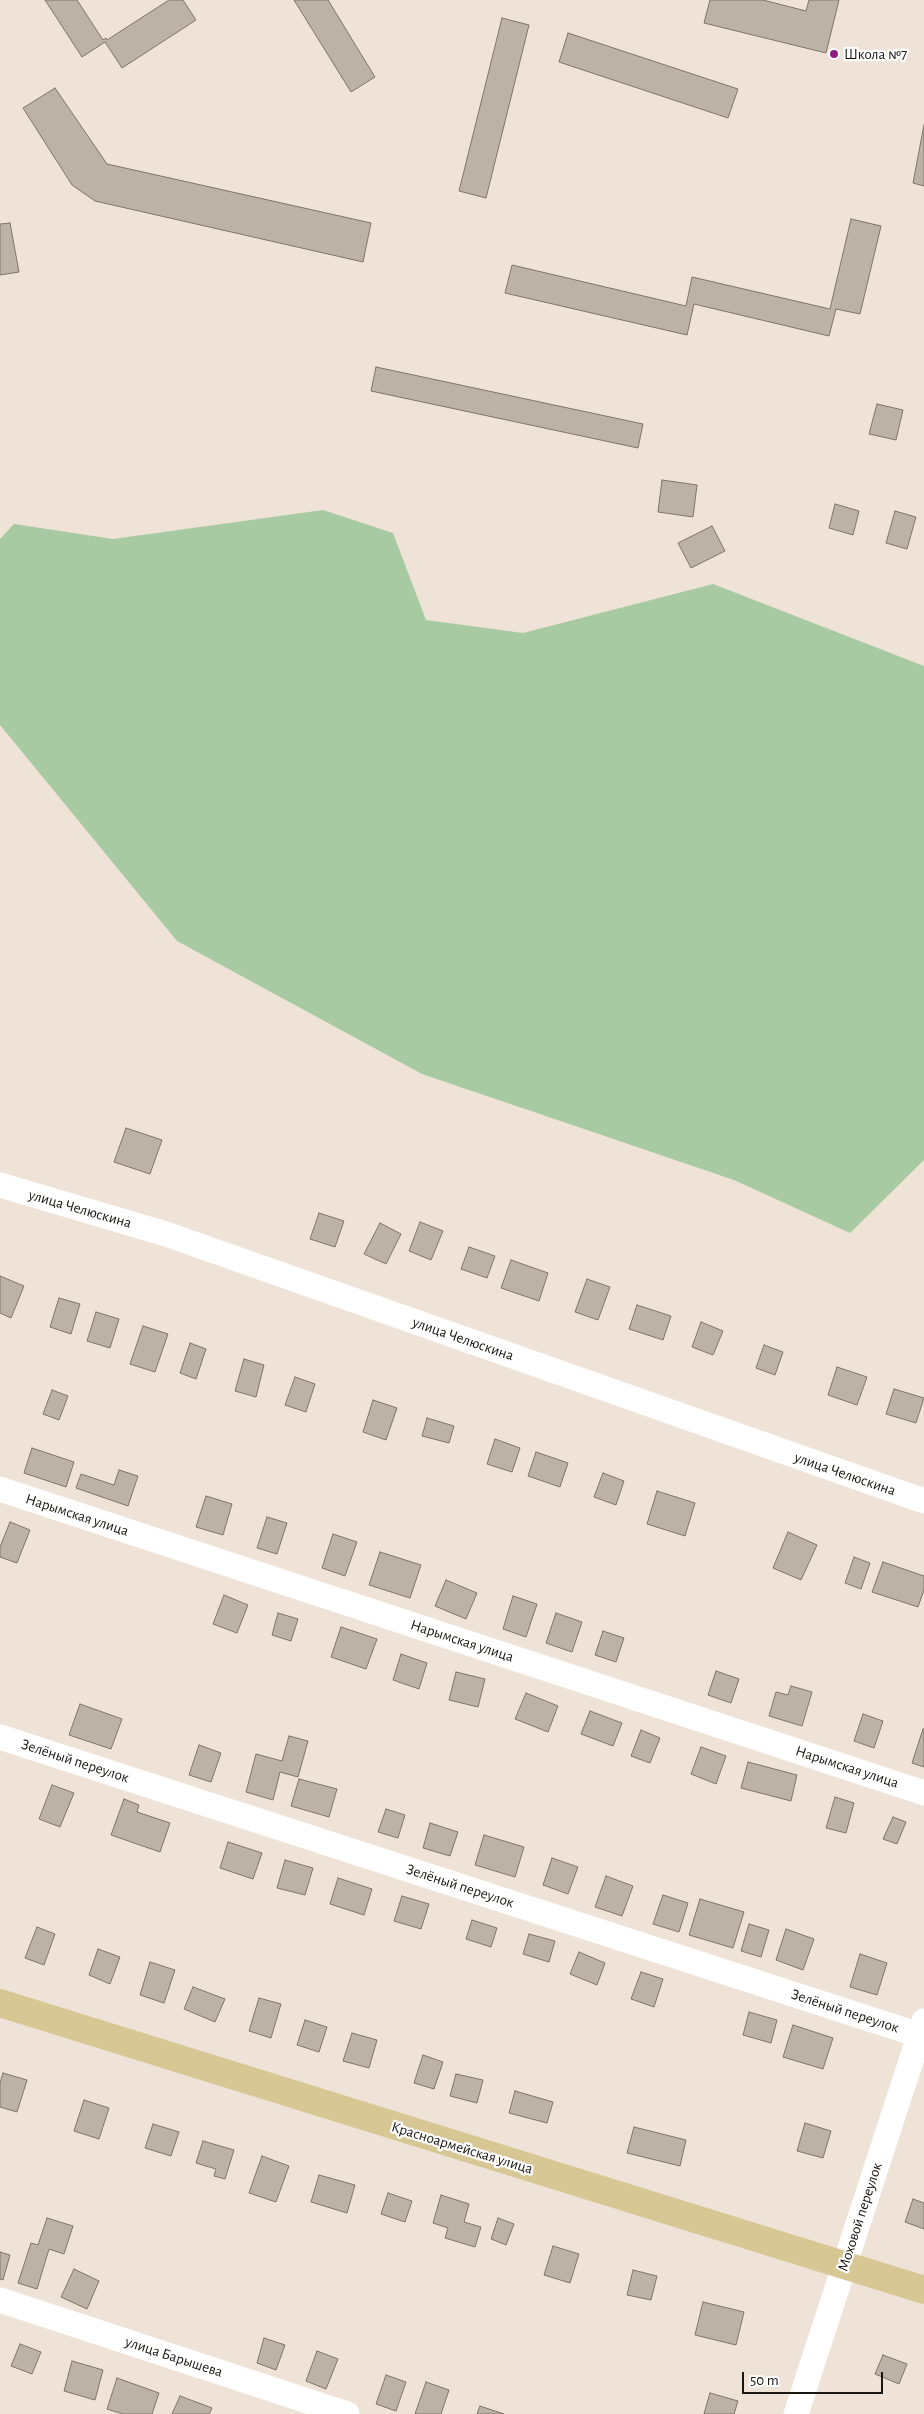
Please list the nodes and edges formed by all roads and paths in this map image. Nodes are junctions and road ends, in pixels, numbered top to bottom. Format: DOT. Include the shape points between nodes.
graph roads {
  1 [pos="0,1185"];
  2 [pos="0,1489"];
  3 [pos="924,1502"];
  4 [pos="0,1737"];
  5 [pos="924,1793"];
  6 [pos="0,2003"];
  7 [pos="922,2028"];
  8 [pos="843,2267"];
  9 [pos="924,2290"];
  10 [pos="0,2300"];
  11 [pos="347,2414"];
  12 [pos="796,2414"];
  1 -- 3 [label="street, улица Челюскина" via="166,1234"];
  2 -- 5 [label="street, Нарымская улица"];
  4 -- 7 [label="street, Зелёный переулок"];
  6 -- 8 [label="main road, Красноармейская улица"];
  7 -- 8 [label="street, Моховой переулок"];
  8 -- 9 [label="main road, Красноармейская улица"];
  8 -- 12 [label="street, Моховой переулок"];
  10 -- 11 [label="street, улица Барышева"];
}
